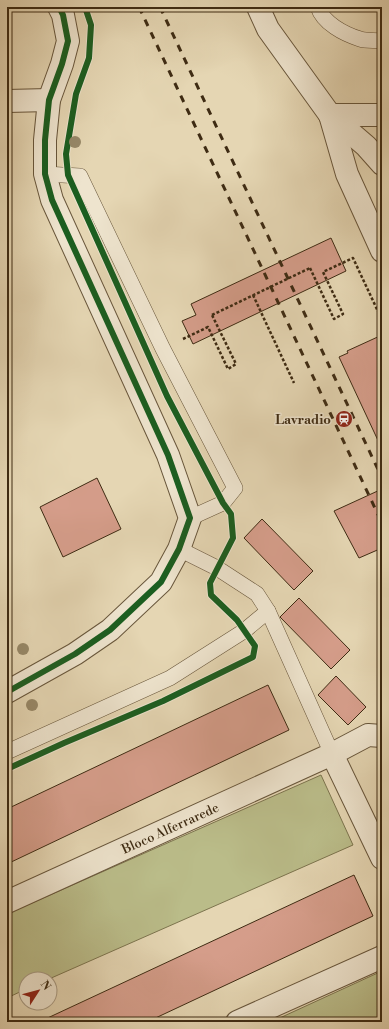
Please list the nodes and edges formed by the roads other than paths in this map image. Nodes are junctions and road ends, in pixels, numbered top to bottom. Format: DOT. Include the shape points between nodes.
graph roads {
  1 [pos="59,7"];
  2 [pos="258,7"];
  3 [pos="318,7"];
  4 [pos="382,41"];
  5 [pos="49,100"];
  6 [pos="7,101"];
  7 [pos="330,115"];
  8 [pos="382,115"];
  9 [pos="382,164"];
  10 [pos="45,174"];
  11 [pos="382,251"];
  12 [pos="190,518"];
  13 [pos="179,549"];
  14 [pos="268,611"];
  15 [pos="7,692"];
  16 [pos="382,736"];
  17 [pos="7,752"];
  18 [pos="332,754"];
  19 [pos="382,858"];
  20 [pos="7,902"];
  21 [pos="382,957"];
  22 [pos="237,1022"];
  1 -- 5 [label="street" via="68,41"];
  2 -- 7 [label="street" via="268,29"];
  3 -- 4 [label="lane" via="320,13 338,30 360,39"];
  5 -- 6 [label="street"];
  5 -- 10 [label="street"];
  7 -- 8 [label="street"];
  7 -- 9 [label="street" via="366,146"];
  7 -- 11 [label="street" via="347,174"];
  10 -- 12 [label="street" via="52,200 168,455"];
  10 -- 12 [label="lane" via="80,176 163,349 235,488 223,503"];
  12 -- 13 [label="street"];
  13 -- 14 [label="lane" via="217,568 257,594"];
  13 -- 15 [label="street" via="161,582 110,630 75,654"];
  14 -- 17 [label="lane" via="244,631 170,678"];
  14 -- 18 [label="lane"];
  16 -- 18 [label="street, Bloco Alferrarede" via="368,735"];
  18 -- 19 [label="street"];
  18 -- 20 [label="street, Bloco Alferrarede"];
  21 -- 22 [label="street"];
}
